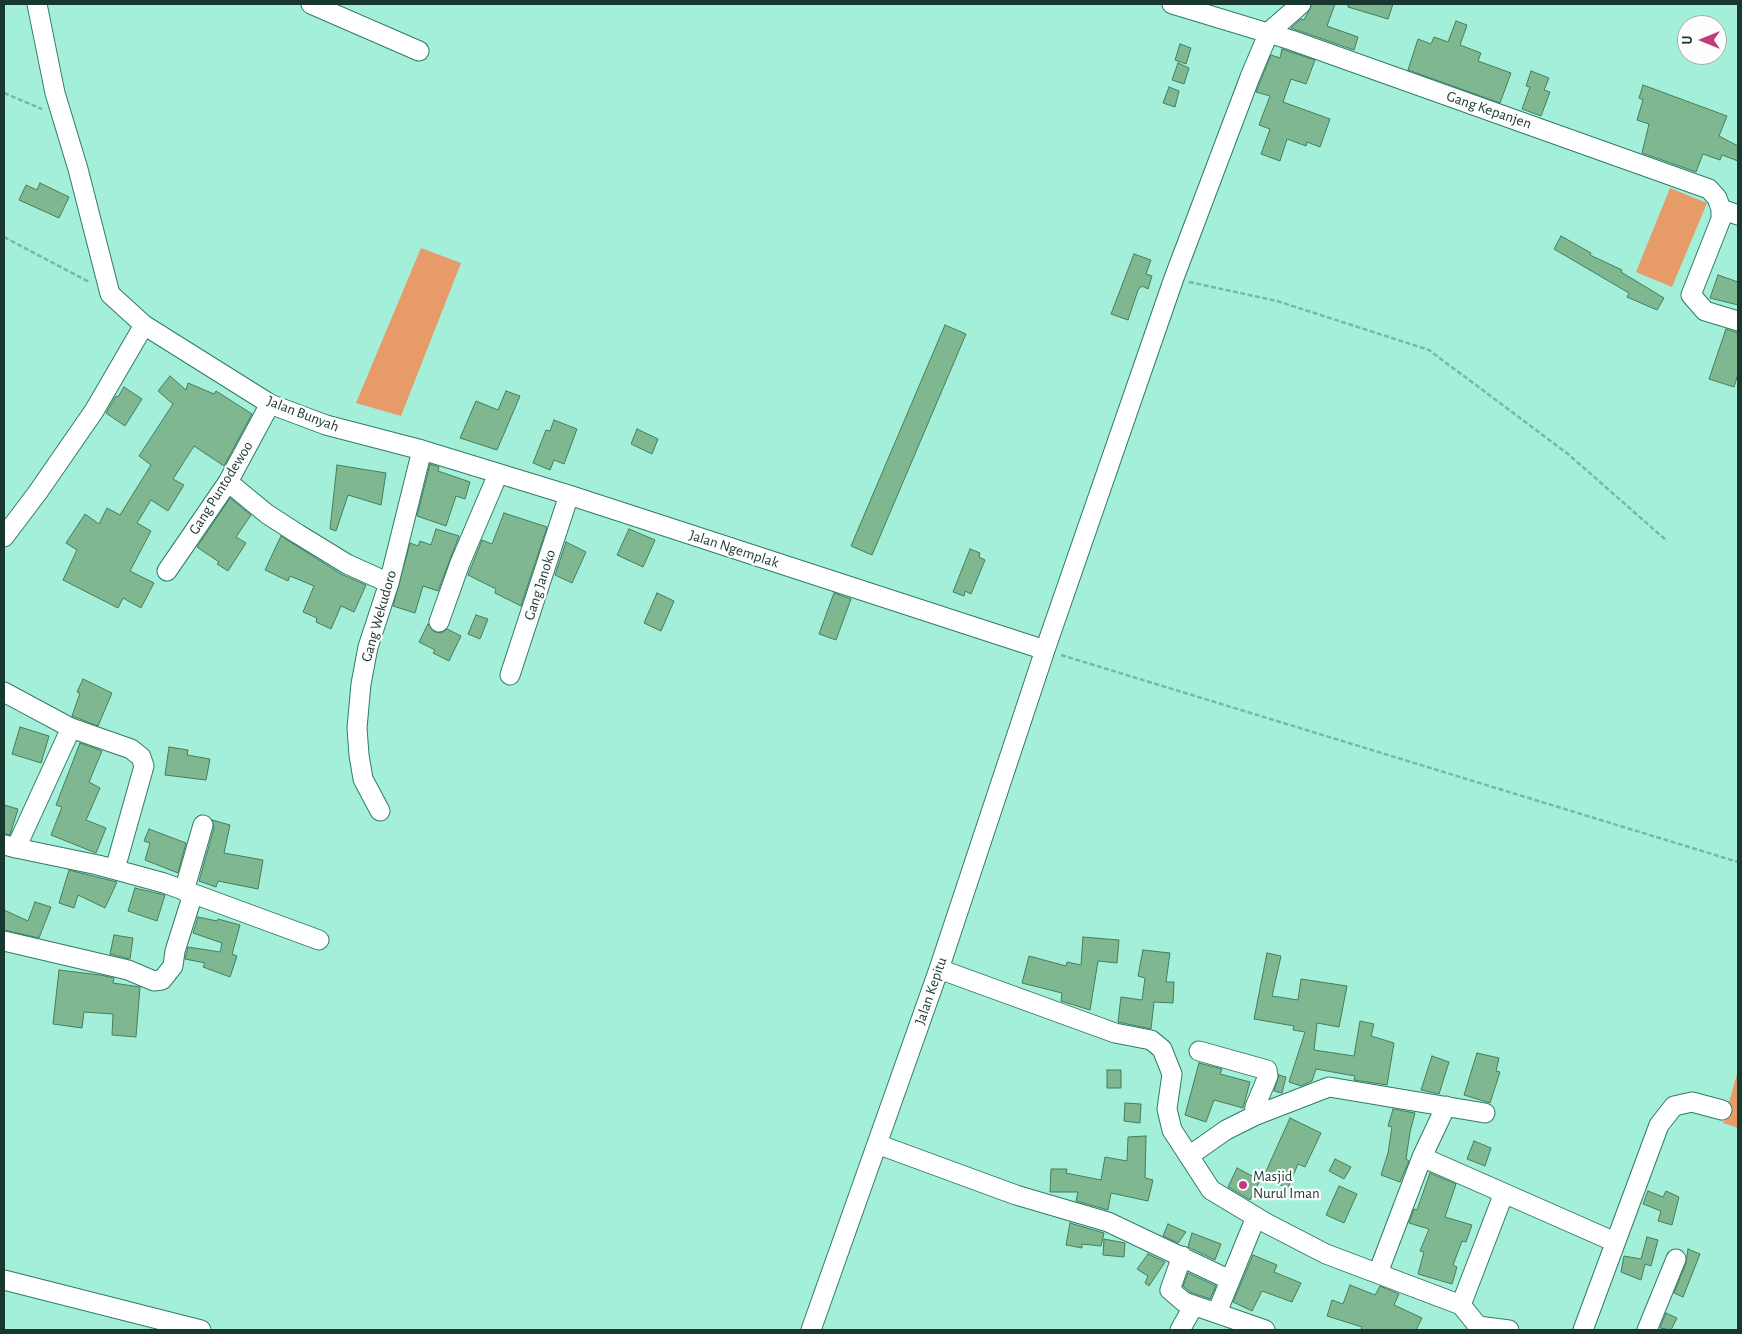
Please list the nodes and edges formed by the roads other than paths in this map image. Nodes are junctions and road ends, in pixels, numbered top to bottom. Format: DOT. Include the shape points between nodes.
graph roads {
  1 [pos="37,4"];
  2 [pos="312,4"];
  3 [pos="1172,4"];
  4 [pos="1301,4"];
  5 [pos="1269,32"];
  6 [pos="419,51"];
  7 [pos="1730,212"];
  8 [pos="1738,321"];
  9 [pos="144,325"];
  10 [pos="270,404"];
  11 [pos="422,450"];
  12 [pos="498,474"];
  13 [pos="228,482"];
  14 [pos="569,495"];
  15 [pos="4,537"];
  16 [pos="167,571"];
  17 [pos="389,583"];
  18 [pos="439,622"];
  19 [pos="1045,650"];
  20 [pos="510,675"];
  21 [pos="4,692"];
  22 [pos="71,728"];
  23 [pos="380,811"];
  24 [pos="203,826"];
  25 [pos="10,846"];
  26 [pos="114,869"];
  27 [pos="189,892"];
  28 [pos="319,940"];
  29 [pos="4,941"];
  30 [pos="939,970"];
  31 [pos="1199,1051"];
  32 [pos="1446,1106"];
  33 [pos="1722,1110"];
  34 [pos="1485,1113"];
  35 [pos="1254,1116"];
  36 [pos="877,1144"];
  37 [pos="1189,1156"];
  38 [pos="1422,1157"];
  39 [pos="1504,1193"];
  40 [pos="1256,1217"];
  41 [pos="1615,1242"];
  42 [pos="1182,1256"];
  43 [pos="1676,1259"];
  44 [pos="1378,1273"];
  45 [pos="4,1280"];
  46 [pos="1230,1280"];
  47 [pos="1461,1305"];
  48 [pos="1193,1307"];
  49 [pos="1219,1314"];
  50 [pos="1477,1328"];
  51 [pos="201,1330"];
  52 [pos="811,1330"];
  53 [pos="1180,1330"];
  54 [pos="1265,1330"];
  55 [pos="1509,1330"];
  56 [pos="1583,1330"];
  57 [pos="1647,1330"];
  1 -- 9 [label="street, Jalan Bunyah" via="55,93 110,294"];
  2 -- 6 [label="street"];
  3 -- 5 [label="street, Gang Kepanjen"];
  4 -- 5 [label="street"];
  5 -- 7 [label="street, Gang Kepanjen" via="1709,189"];
  5 -- 19 [label="street, Jalan Kepitu" via="1174,278"];
  7 -- 8 [label="street" via="1722,219 1691,295 1705,311"];
  9 -- 10 [label="street, Jalan Bunyah"];
  9 -- 15 [label="street" via="94,411"];
  10 -- 11 [label="street, Jalan Bunyah" via="326,425"];
  10 -- 13 [label="street, Gang Puntodewoo"];
  11 -- 12 [label="street, Jalan Ngemplak"];
  11 -- 17 [label="street, Gang Wekudoro"];
  12 -- 14 [label="street, Jalan Ngemplak"];
  12 -- 18 [label="street"];
  13 -- 16 [label="street, Gang Puntodewoo"];
  13 -- 17 [label="street" via="266,514 347,564"];
  14 -- 19 [label="street, Jalan Ngemplak"];
  14 -- 20 [label="street, Gang Janoko"];
  17 -- 23 [label="street, Gang Wekudoro" via="368,647 357,728 363,779"];
  19 -- 30 [label="street, Jalan Kepitu"];
  21 -- 22 [label="street"];
  22 -- 25 [label="street"];
  22 -- 26 [label="street" via="131,749 141,757 144,766"];
  24 -- 27 [label="street"];
  25 -- 26 [label="street"];
  26 -- 27 [label="street"];
  27 -- 28 [label="street"];
  27 -- 29 [label="street" via="173,966 162,980 154,981 128,970"];
  30 -- 36 [label="street, Jalan Kepitu"];
  30 -- 37 [label="street" via="1115,1033 1151,1040 1162,1050 1172,1074 1167,1109 1172,1130"];
  31 -- 35 [label="street" via="1267,1070 1268,1076"];
  32 -- 34 [label="street"];
  32 -- 35 [label="street" via="1329,1087"];
  32 -- 38 [label="street"];
  33 -- 41 [label="street" via="1692,1102 1674,1106 1659,1125"];
  35 -- 37 [label="street" via="1226,1130"];
  36 -- 42 [label="street" via="1016,1196 1108,1222"];
  36 -- 52 [label="street, Jalan Kepitu"];
  37 -- 40 [label="street" via="1211,1190"];
  38 -- 39 [label="street"];
  38 -- 44 [label="street"];
  39 -- 41 [label="street"];
  39 -- 47 [label="street"];
  40 -- 44 [label="street" via="1326,1254"];
  40 -- 46 [label="street"];
  41 -- 56 [label="street"];
  42 -- 46 [label="street"];
  42 -- 48 [label="street" via="1170,1290"];
  43 -- 57 [label="street"];
  44 -- 47 [label="street"];
  45 -- 51 [label="street"];
  46 -- 49 [label="street"];
  47 -- 50 [label="street"];
  48 -- 49 [label="street"];
  48 -- 53 [label="street"];
  49 -- 54 [label="street"];
  50 -- 55 [label="street"];
}
